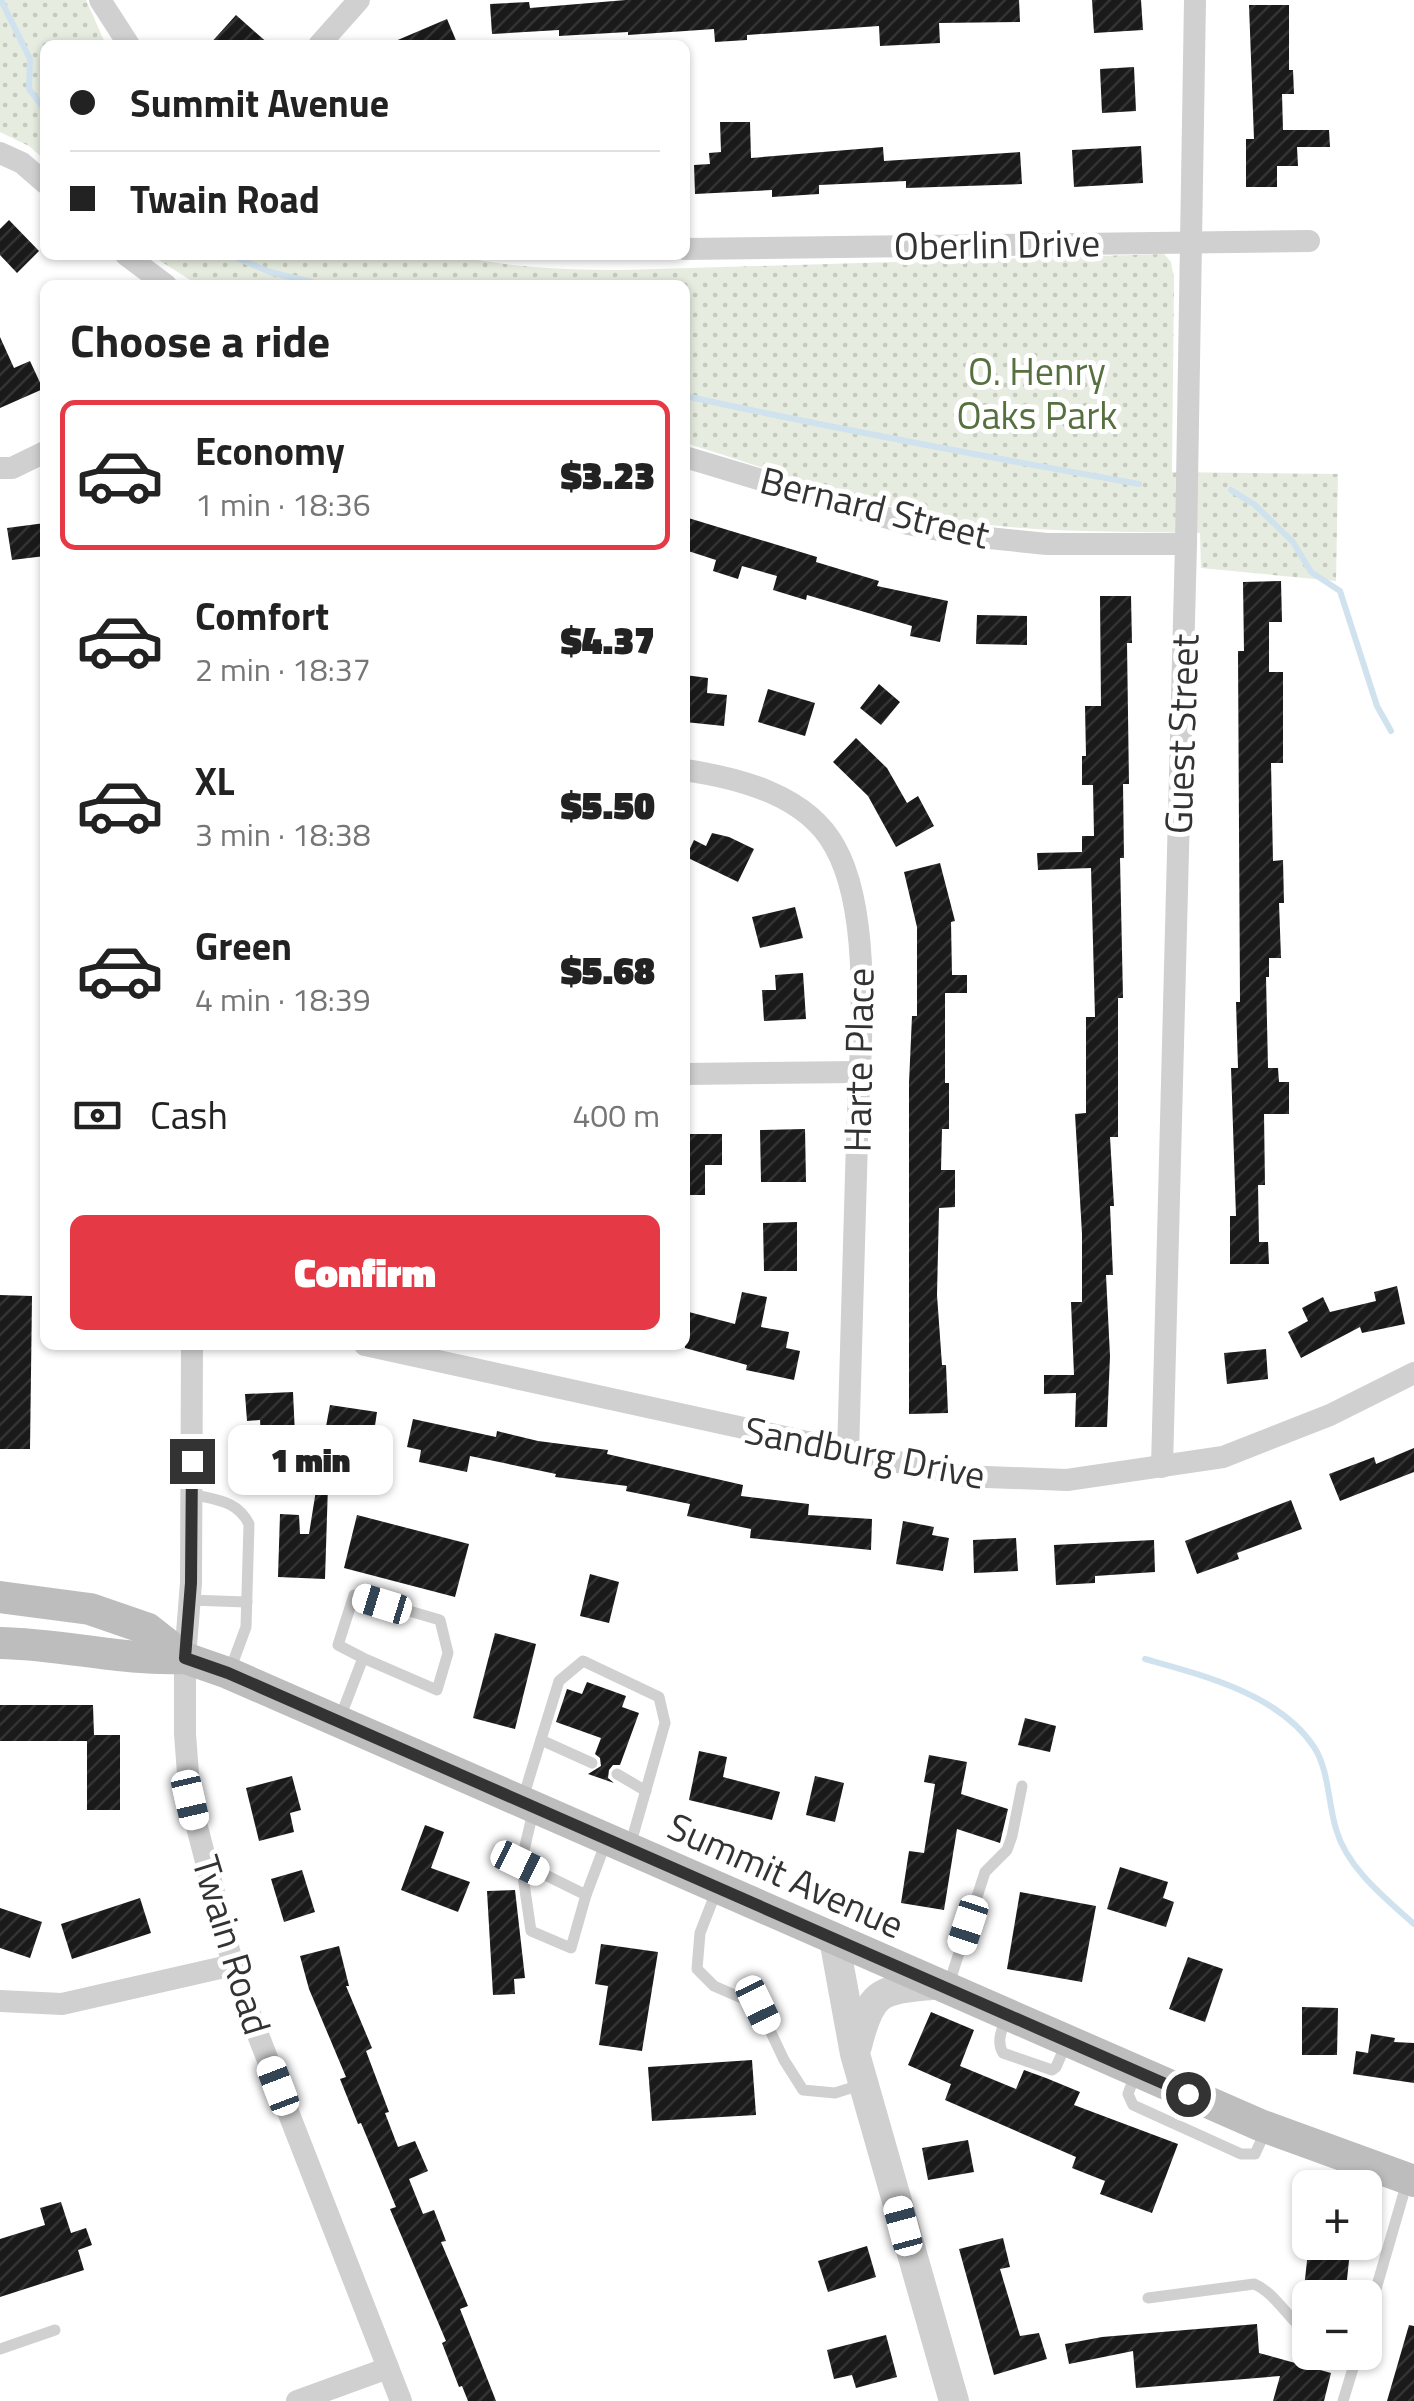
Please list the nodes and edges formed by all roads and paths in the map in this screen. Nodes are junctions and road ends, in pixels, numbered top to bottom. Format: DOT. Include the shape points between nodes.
graph roads {
  1 [pos="100,0"];
  2 [pos="359,0"];
  3 [pos="1195,0"];
  4 [pos="126,40"];
  5 [pos="323,40"];
  6 [pos="0,152"];
  7 [pos="40,179"];
  8 [pos="1189,241"];
  9 [pos="1308,241"];
  10 [pos="690,249"];
  11 [pos="133,260"];
  12 [pos="159,280"];
  13 [pos="40,454"];
  14 [pos="690,459"];
  15 [pos="0,468"];
  16 [pos="1186,544"];
  17 [pos="690,771"];
  18 [pos="859,1072"];
  19 [pos="690,1074"];
  20 [pos="192,1350"];
  21 [pos="386,1350"];
  22 [pos="1414,1373"];
  23 [pos="848,1453"];
  24 [pos="1162,1467"];
  25 [pos="191,1494"];
  26 [pos="0,1598"];
  27 [pos="190,1600"];
  28 [pos="247,1602"];
  29 [pos="0,1643"];
  30 [pos="185,1658"];
  31 [pos="364,1658"];
  32 [pos="228,1673"];
  33 [pos="338,1722"];
  34 [pos="541,1740"];
  35 [pos="592,1763"];
  36 [pos="617,1774"];
  37 [pos="1022,1786"];
  38 [pos="646,1790"];
  39 [pos="528,1806"];
  40 [pos="618,1845"];
  41 [pos="520,1863"];
  42 [pos="718,1888"];
  43 [pos="586,1895"];
  44 [pos="834,1939"];
  45 [pos="233,1965"];
  46 [pos="943,1986"];
  47 [pos="0,2001"];
  48 [pos="856,2054"];
  49 [pos="1137,2071"];
  50 [pos="864,2084"];
  51 [pos="1214,2105"];
  52 [pos="1266,2128"];
  53 [pos="1200,2135"];
  54 [pos="1411,2180"];
  55 [pos="1379,2280"];
  56 [pos="1148,2298"];
  57 [pos="1292,2321"];
  58 [pos="55,2330"];
  59 [pos="0,2349"];
  60 [pos="388,2368"];
  61 [pos="1353,2370"];
  62 [pos="297,2401"];
  63 [pos="400,2401"];
  64 [pos="954,2401"];
  65 [pos="1344,2401"];
  1 -- 4 [label="street"];
  2 -- 5 [label="street"];
  3 -- 8 [label="street, Guest Street"];
  6 -- 7 [label="street"];
  8 -- 9 [label="street, Oberlin Drive"];
  8 -- 10 [label="street, Oberlin Drive"];
  8 -- 16 [label="street, Guest Street"];
  11 -- 12 [label="street"];
  13 -- 15 [label="street"];
  14 -- 16 [label="street, Bernard Street" via="969,536 1047,544"];
  16 -- 24 [label="street, Guest Street"];
  17 -- 18 [label="street, Harte Place" via="787,799 834,844 852,883 860,934"];
  18 -- 19 [label="street"];
  18 -- 23 [label="street, Harte Place"];
  20 -- 25 [label="street, Twain Road"];
  21 -- 23 [label="street, Sandburg Drive"];
  22 -- 24 [label="street, Sandburg Drive" via="1223,1458"];
  23 -- 24 [label="street, Sandburg Drive" via="962,1476 1067,1480"];
  25 -- 27 [label="street, Twain Road"];
  25 -- 28 [label="lane" via="242,1510 249,1524"];
  26 -- 30 [label="main road, Summit Avenue" via="90,1608 148,1629"];
  27 -- 28 [label="lane"];
  27 -- 30 [label="street, Twain Road"];
  28 -- 32 [label="lane" via="246,1627"];
  29 -- 30 [label="main road, Summit Avenue" via="141,1660"];
  30 -- 32 [label="main road, Summit Avenue"];
  30 -- 45 [label="street, Twain Road" via="190,1800"];
  31 -- 31 [label="lane" via="338,1645 354,1595 440,1620 448,1652 437,1690"];
  31 -- 33 [label="lane"];
  32 -- 33 [label="main road, Summit Avenue"];
  33 -- 39 [label="main road, Summit Avenue"];
  34 -- 35 [label="lane"];
  34 -- 38 [label="lane" via="559,1681 583,1661 659,1698 665,1723"];
  34 -- 39 [label="lane"];
  36 -- 38 [label="lane"];
  37 -- 46 [label="lane" via="1007,1850 985,1872"];
  38 -- 40 [label="lane"];
  39 -- 40 [label="main road, Summit Avenue"];
  39 -- 41 [label="lane"];
  40 -- 42 [label="main road, Summit Avenue"];
  40 -- 43 [label="lane"];
  41 -- 43 [label="lane"];
  41 -- 43 [label="lane" via="530,1932 571,1948"];
  42 -- 44 [label="main road, Summit Avenue"];
  42 -- 50 [label="lane" via="700,1933 697,1969 714,1986 758,2005 803,2090 835,2093"];
  44 -- 46 [label="main road, Summit Avenue"];
  44 -- 48 [label="street"];
  45 -- 47 [label="street" via="62,2004"];
  45 -- 60 [label="street, Twain Road"];
  46 -- 48 [label="street" via="875,1999"];
  46 -- 49 [label="main road, Summit Avenue"];
  48 -- 50 [label="street"];
  49 -- 51 [label="main road, Summit Avenue"];
  49 -- 53 [label="lane" via="1128,2094 1134,2105"];
  50 -- 64 [label="street"];
  51 -- 52 [label="main road, Summit Avenue"];
  51 -- 53 [label="lane"];
  52 -- 53 [label="lane" via="1249,2156"];
  52 -- 54 [label="main road, Summit Avenue"];
  54 -- 55 [label="lane"];
  56 -- 57 [label="lane" via="1254,2284"];
  58 -- 59 [label="lane"];
  60 -- 62 [label="street"];
  60 -- 63 [label="street, Twain Road"];
  61 -- 65 [label="lane"];
}
